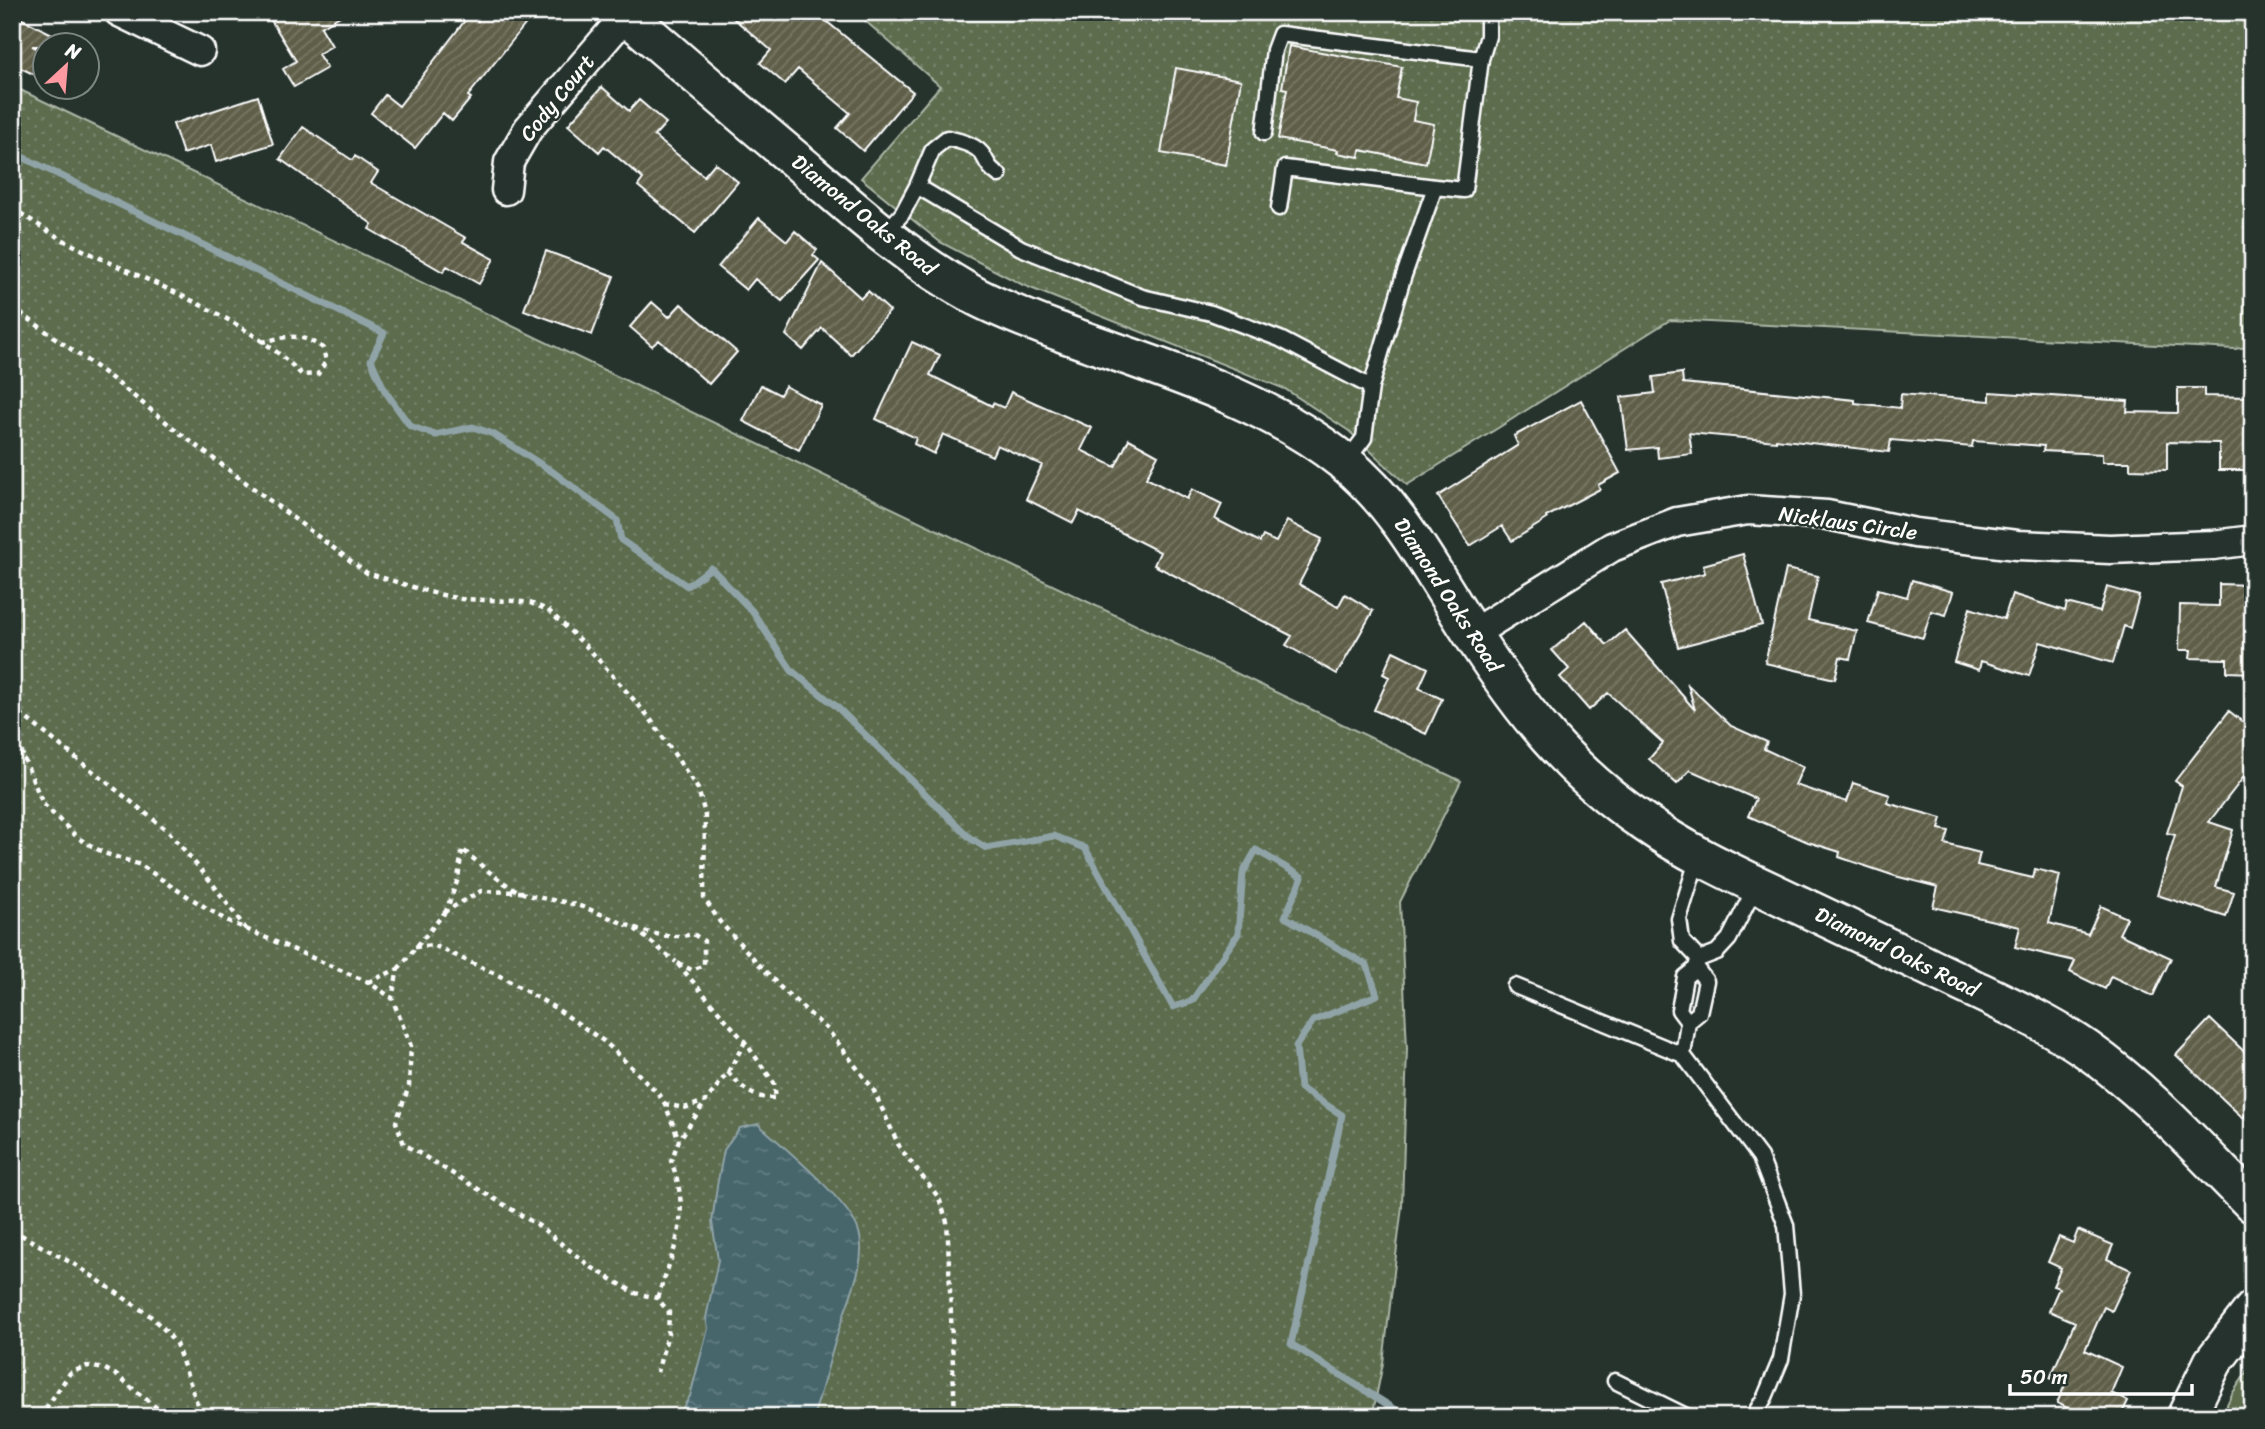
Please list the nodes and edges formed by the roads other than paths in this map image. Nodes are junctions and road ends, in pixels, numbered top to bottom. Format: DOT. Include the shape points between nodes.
graph roads {
  1 [pos="119,12"];
  2 [pos="1488,12"];
  3 [pos="625,14"];
  4 [pos="200,51"];
  5 [pos="1481,59"];
  6 [pos="1264,133"];
  7 [pos="999,176"];
  8 [pos="917,186"];
  9 [pos="1435,187"];
  10 [pos="506,190"];
  11 [pos="1279,208"];
  12 [pos="883,235"];
  13 [pos="1371,387"];
  14 [pos="1345,463"];
  15 [pos="2253,540"];
  16 [pos="1472,634"];
  17 [pos="1698,857"];
  18 [pos="1756,884"];
  19 [pos="1698,963"];
  20 [pos="1515,986"];
  21 [pos="1688,1022"];
  22 [pos="1683,1055"];
  23 [pos="2253,1203"];
  24 [pos="2253,1310"];
  25 [pos="1615,1381"];
  26 [pos="1688,1417"];
  27 [pos="1752,1417"];
  28 [pos="2186,1417"];
  1 -- 4 [label="street"];
  2 -- 5 [label="lane" via="1488,36"];
  3 -- 10 [label="street, Cody Court" via="528,130 509,162"];
  3 -- 12 [label="street, Diamond Oaks Road"];
  5 -- 6 [label="lane" via="1280,34"];
  5 -- 9 [label="lane" via="1464,190"];
  7 -- 8 [label="lane" via="988,167 983,154 964,141 947,138 933,149"];
  8 -- 12 [label="lane" via="902,214"];
  8 -- 13 [label="lane" via="1021,248 1142,297 1211,313 1280,339"];
  9 -- 11 [label="lane" via="1285,168"];
  9 -- 13 [label="lane"];
  12 -- 14 [label="street, Diamond Oaks Road" via="944,279 985,301 1228,395 1296,428"];
  13 -- 14 [label="lane" via="1364,438"];
  14 -- 16 [label="street, Diamond Oaks Road" via="1386,501"];
  15 -- 16 [label="street, Nicklaus Circle" via="2110,550 2017,545 1915,533 1827,515 1748,510 1677,522 1612,547"];
  16 -- 17 [label="street, Diamond Oaks Road" via="1549,742 1592,784"];
  17 -- 18 [label="street, Diamond Oaks Road"];
  17 -- 19 [label="lane" via="1679,919 1682,941"];
  18 -- 19 [label="lane" via="1729,939"];
  18 -- 23 [label="street, Diamond Oaks Road" via="2020,1011 2086,1048 2140,1092"];
  19 -- 21 [label="lane" via="1706,981 1699,1013"];
  19 -- 21 [label="lane" via="1685,977 1679,1010"];
  20 -- 22 [label="lane"];
  21 -- 22 [label="lane"];
  22 -- 27 [label="lane" via="1760,1157 1786,1226 1792,1294 1781,1359"];
  24 -- 28 [label="street" via="2213,1362"];
  25 -- 26 [label="lane"];
}
